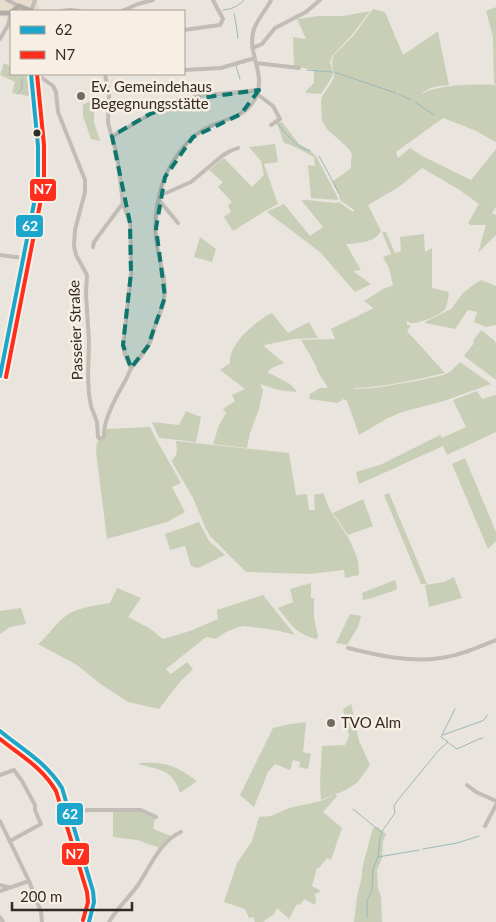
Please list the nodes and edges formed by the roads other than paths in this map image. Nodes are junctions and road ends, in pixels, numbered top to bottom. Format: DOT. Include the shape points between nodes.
graph roads {
  1 [pos="7,0"];
  2 [pos="153,0"];
  3 [pos="213,0"];
  4 [pos="271,0"];
  5 [pos="320,0"];
  6 [pos="19,6"];
  7 [pos="14,10"];
  8 [pos="29,10"];
  9 [pos="124,10"];
  10 [pos="10,17"];
  11 [pos="185,30"];
  12 [pos="0,39"];
  13 [pos="253,48"];
  14 [pos="255,58"];
  15 [pos="256,63"];
  16 [pos="299,68"];
  17 [pos="185,70"];
  18 [pos="31,75"];
  19 [pos="38,75"];
  20 [pos="106,75"];
  21 [pos="258,92"];
  22 [pos="271,124"];
  23 [pos="112,136"];
  24 [pos="238,148"];
  25 [pos="160,194"];
  26 [pos="159,200"];
  27 [pos="123,203"];
  28 [pos="178,223"];
  29 [pos="93,247"];
  30 [pos="0,255"];
  31 [pos="23,258"];
  32 [pos="131,368"];
  33 [pos="0,376"];
  34 [pos="496,640"];
  35 [pos="348,648"];
  36 [pos="2,733"];
  37 [pos="0,741"];
  38 [pos="0,774"];
  39 [pos="467,785"];
  40 [pos="496,801"];
  41 [pos="496,805"];
  42 [pos="70,813"];
  43 [pos="156,817"];
  44 [pos="0,821"];
  45 [pos="485,826"];
  46 [pos="181,832"];
  47 [pos="10,841"];
  48 [pos="29,881"];
  49 [pos="0,885"];
  50 [pos="8,887"];
  51 [pos="0,890"];
  52 [pos="0,917"];
  53 [pos="2,922"];
  54 [pos="42,922"];
  55 [pos="89,922"];
  56 [pos="109,922"];
  1 -- 6 [label="street"];
  2 -- 9 [label="street"];
  3 -- 11 [label="street" via="223,19 220,25"];
  4 -- 13 [label="street" via="254,30"];
  5 -- 13 [label="street" via="275,28 262,44"];
  6 -- 7 [label="street"];
  6 -- 8 [label="street"];
  10 -- 12 [label="street"];
  13 -- 14 [label="street"];
  14 -- 15 [label="street"];
  14 -- 17 [label="street" via="221,68"];
  15 -- 16 [label="street"];
  15 -- 21 [label="street"];
  18 -- 31 [label="street" via="39,170"];
  19 -- 32 [label="street, Passeier Straße" via="54,86 58,112 85,180 74,246 87,275 89,394 99,439 104,437 109,413"];
  20 -- 23 [label="street" via="108,123"];
  21 -- 22 [label="street" via="273,106 280,119"];
  21 -- 23 [label="street" via="197,96 150,114"];
  21 -- 25 [label="street, Passeier Straße" via="252,104 241,114 208,127 189,141 168,170"];
  23 -- 27 [label="street"];
  24 -- 25 [label="street" via="222,156 191,182"];
  25 -- 26 [label="street, Passeier Straße"];
  26 -- 28 [label="street"];
  26 -- 32 [label="street, Passeier Straße" via="156,240 165,292 148,346"];
  27 -- 29 [label="street"];
  27 -- 32 [label="street" via="130,223 131,272 123,345"];
  30 -- 31 [label="street"];
  31 -- 33 [label="street"];
  34 -- 35 [label="street" via="446,658 422,660"];
  36 -- 37 [label="street"];
  36 -- 42 [label="street" via="51,771 62,788"];
  38 -- 47 [label="street" via="14,770 36,805 42,824"];
  39 -- 40 [label="street"];
  41 -- 45 [label="street"];
  42 -- 43 [label="street" via="141,810"];
  42 -- 55 [label="street" via="94,896"];
  44 -- 47 [label="street"];
  46 -- 56 [label="street" via="160,849"];
  47 -- 48 [label="street"];
  48 -- 50 [label="street"];
  48 -- 54 [label="street"];
  49 -- 50 [label="street"];
  50 -- 51 [label="street"];
  52 -- 53 [label="street"];
}
